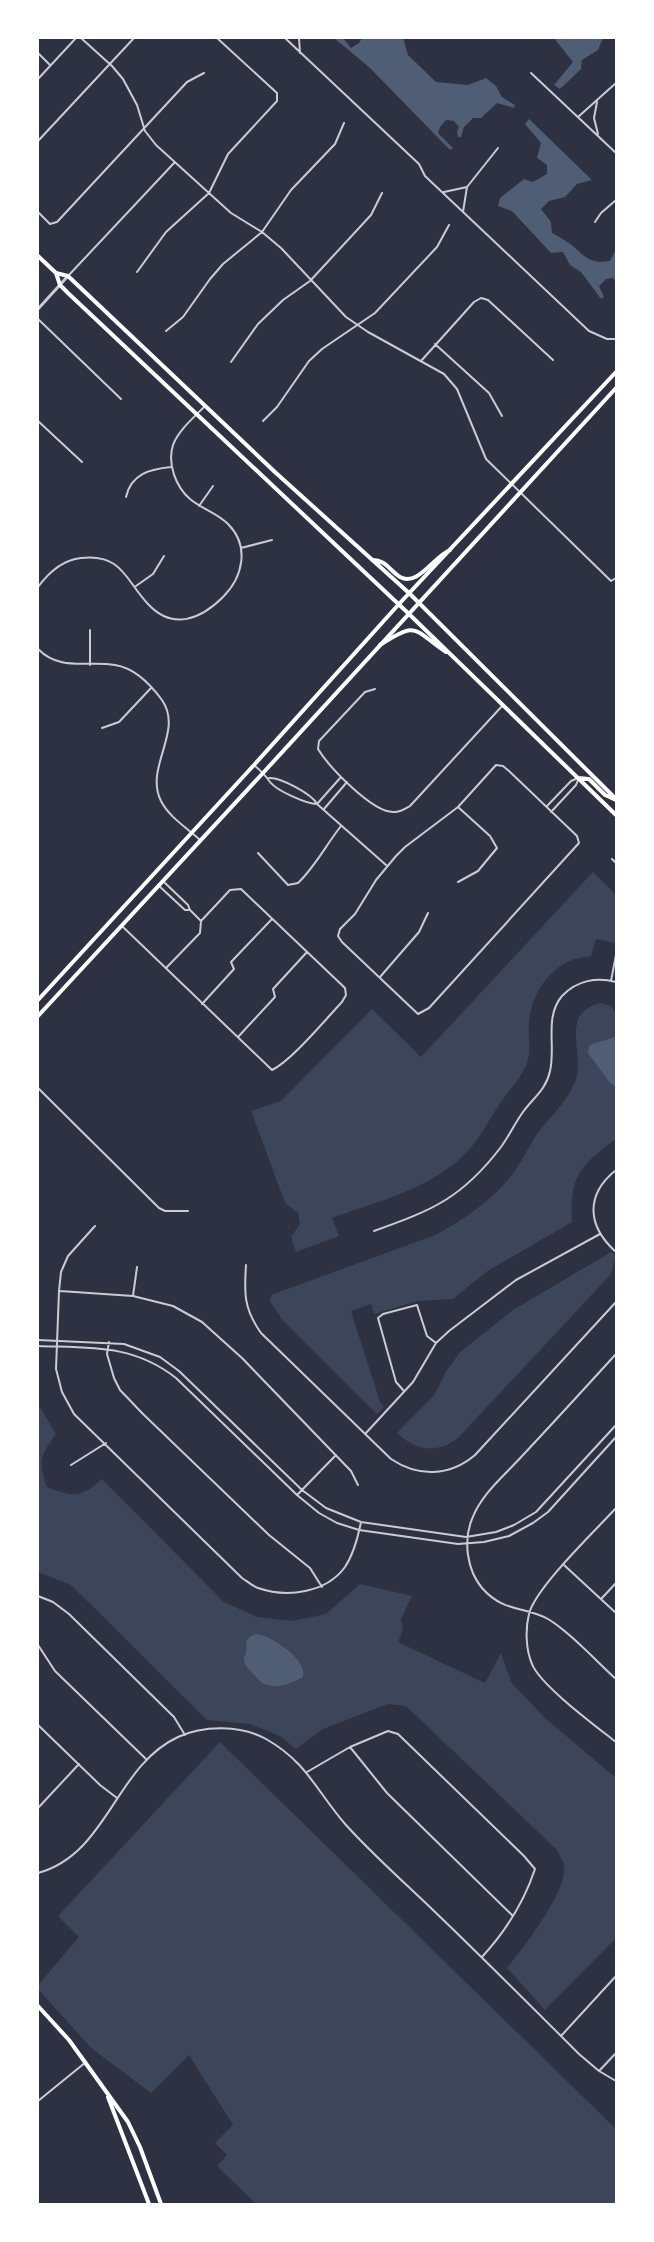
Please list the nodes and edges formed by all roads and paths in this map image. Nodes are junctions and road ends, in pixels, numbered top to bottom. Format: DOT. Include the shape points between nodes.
graph roads {
  1 [pos="76,38"];
  2 [pos="81,38"];
  3 [pos="134,38"];
  4 [pos="218,38"];
  5 [pos="285,38"];
  6 [pos="299,38"];
  7 [pos="300,52"];
  8 [pos="38,53"];
  9 [pos="109,63"];
  10 [pos="50,65"];
  11 [pos="204,74"];
  12 [pos="531,74"];
  13 [pos="38,78"];
  14 [pos="616,83"];
  15 [pos="598,100"];
  16 [pos="578,117"];
  17 [pos="344,123"];
  18 [pos="144,128"];
  19 [pos="599,137"];
  20 [pos="38,141"];
  21 [pos="498,148"];
  22 [pos="616,153"];
  23 [pos="175,162"];
  24 [pos="467,187"];
  25 [pos="442,192"];
  26 [pos="209,193"];
  27 [pos="382,193"];
  28 [pos="616,200"];
  29 [pos="38,212"];
  30 [pos="463,212"];
  31 [pos="595,222"];
  32 [pos="449,225"];
  33 [pos="262,232"];
  34 [pos="38,256"];
  35 [pos="137,272"];
  36 [pos="56,273"];
  37 [pos="68,276"];
  38 [pos="310,281"];
  39 [pos="60,285"];
  40 [pos="38,309"];
  41 [pos="38,319"];
  42 [pos="358,325"];
  43 [pos="166,331"];
  44 [pos="616,339"];
  45 [pos="435,344"];
  46 [pos="553,360"];
  47 [pos="420,361"];
  48 [pos="231,362"];
  49 [pos="616,372"];
  50 [pos="616,388"];
  51 [pos="121,399"];
  52 [pos="205,406"];
  53 [pos="197,414"];
  54 [pos="502,416"];
  55 [pos="38,421"];
  56 [pos="263,421"];
  57 [pos="82,462"];
  58 [pos="172,467"];
  59 [pos="513,484"];
  60 [pos="213,486"];
  61 [pos="520,492"];
  62 [pos="126,497"];
  63 [pos="199,506"];
  64 [pos="272,540"];
  65 [pos="241,548"];
  66 [pos="450,550"];
  67 [pos="164,556"];
  68 [pos="372,560"];
  69 [pos="616,578"];
  70 [pos="38,587"];
  71 [pos="135,587"];
  72 [pos="409,594"];
  73 [pos="419,603"];
  74 [pos="399,604"];
  75 [pos="410,614"];
  76 [pos="90,630"];
  77 [pos="381,645"];
  78 [pos="38,649"];
  79 [pos="456,658"];
  80 [pos="90,665"];
  81 [pos="152,688"];
  82 [pos="375,689"];
  83 [pos="503,705"];
  84 [pos="102,728"];
  85 [pos="254,765"];
  86 [pos="263,773"];
  87 [pos="341,776"];
  88 [pos="269,778"];
  89 [pos="578,778"];
  90 [pos="347,782"];
  91 [pos="331,788"];
  92 [pos="561,792"];
  93 [pos="338,793"];
  94 [pos="566,796"];
  95 [pos="616,800"];
  96 [pos="317,804"];
  97 [pos="458,807"];
  98 [pos="547,807"];
  99 [pos="324,809"];
  100 [pos="551,812"];
  101 [pos="616,816"];
  102 [pos="341,825"];
  103 [pos="192,832"];
  104 [pos="200,840"];
  105 [pos="258,853"];
  106 [pos="612,858"];
  107 [pos="616,863"];
  108 [pos="387,866"];
  109 [pos="163,880"];
  110 [pos="458,882"];
  111 [pos="158,885"];
  112 [pos="190,910"];
  113 [pos="428,913"];
  114 [pos="272,919"];
  115 [pos="201,921"];
  116 [pos="121,925"];
  117 [pos="307,952"];
  118 [pos="616,955"];
  119 [pos="166,967"];
  120 [pos="380,976"];
  121 [pos="611,981"];
  122 [pos="616,982"];
  123 [pos="38,1000"];
  124 [pos="201,1004"];
  125 [pos="38,1016"];
  126 [pos="238,1037"];
  127 [pos="38,1088"];
  128 [pos="616,1170"];
  129 [pos="188,1211"];
  130 [pos="95,1226"];
  131 [pos="374,1231"];
  132 [pos="600,1234"];
  133 [pos="616,1252"];
  134 [pos="246,1265"];
  135 [pos="137,1267"];
  136 [pos="59,1291"];
  137 [pos="133,1296"];
  138 [pos="616,1302"];
  139 [pos="38,1340"];
  140 [pos="57,1340"];
  141 [pos="109,1342"];
  142 [pos="436,1343"];
  143 [pos="38,1346"];
  144 [pos="57,1347"];
  145 [pos="108,1349"];
  146 [pos="616,1354"];
  147 [pos="405,1392"];
  148 [pos="616,1425"];
  149 [pos="365,1433"];
  150 [pos="616,1437"];
  151 [pos="106,1443"];
  152 [pos="336,1455"];
  153 [pos="71,1465"];
  154 [pos="358,1485"];
  155 [pos="302,1490"];
  156 [pos="297,1495"];
  157 [pos="616,1508"];
  158 [pos="361,1522"];
  159 [pos="359,1530"];
  160 [pos="466,1537"];
  161 [pos="467,1544"];
  162 [pos="564,1565"];
  163 [pos="616,1583"];
  164 [pos="322,1587"];
  165 [pos="38,1596"];
  166 [pos="602,1599"];
  167 [pos="529,1613"];
  168 [pos="616,1613"];
  169 [pos="38,1645"];
  170 [pos="616,1679"];
  171 [pos="38,1725"];
  172 [pos="184,1735"];
  173 [pos="616,1742"];
  174 [pos="350,1747"];
  175 [pos="146,1759"];
  176 [pos="79,1764"];
  177 [pos="307,1772"];
  178 [pos="118,1798"];
  179 [pos="38,1808"];
  180 [pos="38,1873"];
  181 [pos="513,1915"];
  182 [pos="482,1957"];
  183 [pos="616,1976"];
  184 [pos="38,2006"];
  185 [pos="561,2036"];
  186 [pos="616,2053"];
  187 [pos="86,2062"];
  188 [pos="599,2071"];
  189 [pos="616,2081"];
  190 [pos="107,2094"];
  191 [pos="38,2101"];
  192 [pos="149,2205"];
  193 [pos="161,2205"];
  1 -- 10 [label="street"];
  2 -- 9 [label="street"];
  3 -- 9 [label="street"];
  4 -- 26 [label="street" via="277,93 277,100 228,154"];
  5 -- 7 [label="street"];
  6 -- 7 [label="street"];
  7 -- 25 [label="street" via="418,164"];
  8 -- 10 [label="street"];
  9 -- 18 [label="street" via="132,94"];
  9 -- 20 [label="street"];
  10 -- 13 [label="street"];
  11 -- 18 [label="street" via="187,82"];
  12 -- 16 [label="street"];
  14 -- 15 [label="street"];
  15 -- 16 [label="street"];
  15 -- 19 [label="street" via="594,118"];
  16 -- 19 [label="street"];
  17 -- 33 [label="street" via="335,144 291,190"];
  18 -- 23 [label="street" via="149,138"];
  18 -- 29 [label="street" via="57,222 50,224"];
  19 -- 22 [label="street"];
  21 -- 24 [label="street"];
  23 -- 26 [label="street"];
  23 -- 37 [label="street"];
  24 -- 25 [label="street"];
  24 -- 30 [label="street"];
  25 -- 30 [label="street"];
  26 -- 33 [label="street" via="231,213"];
  26 -- 35 [label="street" via="166,232"];
  27 -- 38 [label="street" via="371,215"];
  28 -- 31 [label="street"];
  30 -- 44 [label="street" via="589,331"];
  32 -- 42 [label="street" via="437,247 375,313"];
  33 -- 38 [label="street"];
  33 -- 43 [label="street" via="224,264 183,317"];
  34 -- 36 [label="main road"];
  36 -- 37 [label="main road"];
  36 -- 39 [label="main road"];
  37 -- 39 [label="street"];
  37 -- 52 [label="main road"];
  38 -- 42 [label="street"];
  38 -- 48 [label="street" via="258,324"];
  39 -- 40 [label="street"];
  39 -- 53 [label="main road"];
  41 -- 51 [label="street"];
  42 -- 47 [label="street"];
  42 -- 56 [label="street" via="309,361"];
  45 -- 46 [label="street" via="481,298 488,300"];
  45 -- 47 [label="street"];
  45 -- 54 [label="street" via="489,393"];
  47 -- 59 [label="street" via="444,374 457,389 486,459"];
  49 -- 59 [label="main road"];
  50 -- 61 [label="main road"];
  52 -- 53 [label="street"];
  52 -- 68 [label="main road"];
  53 -- 58 [label="street" via="173,445"];
  53 -- 74 [label="main road"];
  55 -- 57 [label="street"];
  58 -- 62 [label="street" via="144,472 128,487"];
  58 -- 63 [label="street" via="180,488"];
  59 -- 61 [label="street"];
  59 -- 66 [label="main road"];
  60 -- 63 [label="street"];
  61 -- 69 [label="street" via="611,581"];
  61 -- 73 [label="main road"];
  63 -- 65 [label="street" via="229,525"];
  64 -- 65 [label="street"];
  65 -- 71 [label="street" via="236,583 208,612 196,617 175,620 156,611"];
  66 -- 68 [label="main road" via="440,554 418,576 408,579 381,561"];
  66 -- 72 [label="main road"];
  67 -- 71 [label="street" via="153,574"];
  68 -- 72 [label="main road"];
  70 -- 71 [label="street" via="61,564 85,557 112,563"];
  72 -- 73 [label="main road"];
  72 -- 74 [label="main road"];
  73 -- 75 [label="main road"];
  73 -- 95 [label="main road"];
  74 -- 75 [label="main road"];
  74 -- 85 [label="main road"];
  75 -- 77 [label="main road"];
  75 -- 79 [label="main road"];
  76 -- 80 [label="street"];
  77 -- 79 [label="main road" via="411,630"];
  77 -- 86 [label="main road"];
  78 -- 80 [label="street" via="61,663"];
  79 -- 83 [label="main road"];
  80 -- 81 [label="street" via="127,668"];
  81 -- 84 [label="street" via="119,722"];
  81 -- 103 [label="street" via="170,717 157,789 170,812"];
  82 -- 87 [label="street" via="365,692 319,741 321,754"];
  83 -- 89 [label="main road"];
  83 -- 90 [label="street" via="403,811 393,813 376,808"];
  85 -- 86 [label="street"];
  85 -- 103 [label="main road"];
  86 -- 88 [label="street"];
  86 -- 104 [label="main road"];
  87 -- 90 [label="street"];
  87 -- 91 [label="street"];
  88 -- 96 [label="street" via="284,792"];
  88 -- 96 [label="street" via="277,777 313,797"];
  89 -- 92 [label="street"];
  89 -- 94 [label="street"];
  89 -- 95 [label="main road" via="589,779"];
  89 -- 101 [label="main road"];
  90 -- 93 [label="street"];
  91 -- 93 [label="street"];
  91 -- 96 [label="street"];
  92 -- 94 [label="street"];
  92 -- 98 [label="street"];
  93 -- 99 [label="street"];
  94 -- 100 [label="street"];
  96 -- 99 [label="street"];
  97 -- 98 [label="street" via="496,765 503,766"];
  97 -- 108 [label="street" via="405,847"];
  97 -- 110 [label="street" via="490,836 497,848 478,871"];
  98 -- 100 [label="street"];
  99 -- 102 [label="street"];
  100 -- 120 [label="street" via="577,836 579,843 429,1008 418,1014"];
  102 -- 105 [label="street" via="298,884 288,885"];
  102 -- 108 [label="street"];
  103 -- 104 [label="street"];
  103 -- 123 [label="main road"];
  104 -- 109 [label="main road"];
  106 -- 107 [label="street"];
  108 -- 120 [label="street" via="338,936"];
  109 -- 111 [label="main road"];
  109 -- 112 [label="street"];
  111 -- 112 [label="street" via="184,910"];
  111 -- 116 [label="main road"];
  112 -- 115 [label="street"];
  113 -- 120 [label="street" via="419,932"];
  114 -- 115 [label="street" via="242,889 236,888"];
  114 -- 117 [label="street"];
  114 -- 124 [label="street" via="231,962 234,969"];
  115 -- 119 [label="street" via="200,933"];
  116 -- 119 [label="street"];
  116 -- 125 [label="main road"];
  117 -- 126 [label="street" via="273,989 275,997"];
  117 -- 126 [label="street" via="345,988 342,1002 272,1070"];
  118 -- 121 [label="street"];
  119 -- 124 [label="street"];
  121 -- 122 [label="street"];
  121 -- 131 [label="street" via="590,980 562,996 552,1018 552,1058 546,1084 478,1175 441,1204"];
  124 -- 126 [label="street"];
  127 -- 129 [label="street" via="159,1208"];
  128 -- 132 [label="street" via="595,1197 593,1215"];
  130 -- 136 [label="street" via="68,1256"];
  132 -- 133 [label="street"];
  132 -- 142 [label="street" via="510,1284"];
  134 -- 149 [label="street" via="247,1309 261,1333"];
  135 -- 137 [label="street"];
  136 -- 137 [label="street"];
  136 -- 140 [label="street"];
  137 -- 152 [label="street" via="173,1306 220,1336"];
  138 -- 149 [label="street" via="468,1461 440,1472 420,1472 391,1459"];
  139 -- 140 [label="street"];
  140 -- 141 [label="street"];
  140 -- 144 [label="street"];
  141 -- 145 [label="street"];
  141 -- 155 [label="street" via="160,1357"];
  142 -- 147 [label="street"];
  142 -- 147 [label="street" via="427,1336 417,1305 378,1318 396,1382"];
  143 -- 144 [label="street"];
  144 -- 145 [label="street"];
  144 -- 151 [label="street" via="56,1370 62,1392 74,1414"];
  145 -- 156 [label="street" via="146,1358 162,1367"];
  145 -- 164 [label="street" via="120,1390 269,1535 310,1568"];
  146 -- 160 [label="street" via="490,1490 472,1518"];
  147 -- 149 [label="street"];
  148 -- 160 [label="street" via="536,1512 496,1532"];
  150 -- 161 [label="street" via="548,1512 533,1523 509,1536"];
  151 -- 153 [label="street"];
  151 -- 164 [label="street" via="256,1588 278,1592"];
  152 -- 154 [label="street"];
  152 -- 155 [label="street"];
  155 -- 156 [label="street"];
  155 -- 158 [label="street" via="326,1508"];
  156 -- 159 [label="street" via="319,1513"];
  157 -- 162 [label="street"];
  158 -- 159 [label="street"];
  158 -- 160 [label="street"];
  159 -- 161 [label="street"];
  159 -- 164 [label="street" via="345,1566"];
  160 -- 161 [label="street"];
  161 -- 167 [label="street" via="469,1560 483,1588 512,1609"];
  162 -- 166 [label="street"];
  162 -- 167 [label="street"];
  163 -- 166 [label="street"];
  165 -- 172 [label="street" via="69,1614 174,1717"];
  166 -- 168 [label="street"];
  167 -- 170 [label="street" via="557,1626"];
  167 -- 173 [label="street" via="526,1640 532,1666"];
  169 -- 175 [label="street" via="55,1671"];
  171 -- 176 [label="street"];
  172 -- 175 [label="street"];
  172 -- 177 [label="street" via="237,1729 264,1737"];
  174 -- 177 [label="street"];
  174 -- 181 [label="street" via="387,1793"];
  174 -- 181 [label="street" via="388,1731 398,1734 535,1869"];
  175 -- 178 [label="street"];
  176 -- 178 [label="street"];
  176 -- 179 [label="street"];
  177 -- 182 [label="street" via="345,1824"];
  178 -- 180 [label="street" via="79,1850"];
  181 -- 182 [label="street"];
  182 -- 185 [label="street"];
  183 -- 185 [label="street"];
  184 -- 187 [label="main road"];
  185 -- 188 [label="street"];
  186 -- 188 [label="street"];
  187 -- 190 [label="main road"];
  187 -- 191 [label="street"];
  188 -- 189 [label="street"];
  190 -- 192 [label="main road"];
  190 -- 193 [label="main road" via="128,2122"];
}
